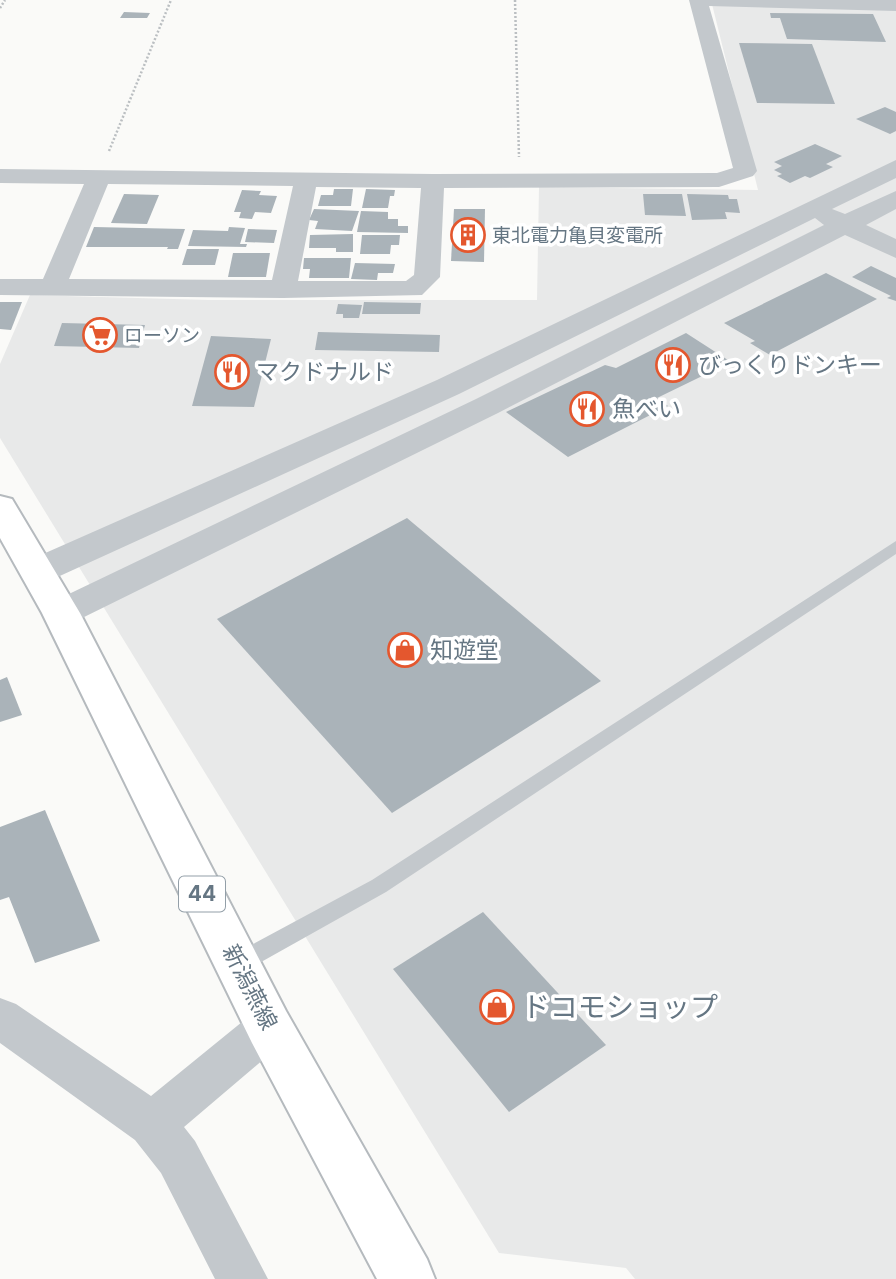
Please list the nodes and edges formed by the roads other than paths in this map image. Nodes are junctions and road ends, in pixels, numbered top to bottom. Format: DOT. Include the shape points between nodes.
graph roads {
  1 [pos="698,0"];
  2 [pos="896,5"];
  3 [pos="896,168"];
  4 [pos="0,176"];
  5 [pos="99,177"];
  6 [pos="306,180"];
  7 [pos="433,181"];
  8 [pos="896,199"];
  9 [pos="813,209"];
  10 [pos="845,225"];
  11 [pos="896,250"];
  12 [pos="0,287"];
  13 [pos="53,287"];
  14 [pos="283,289"];
  15 [pos="0,507"];
  16 [pos="896,546"];
  17 [pos="38,571"];
  18 [pos="61,613"];
  19 [pos="237,964"];
  20 [pos="0,1018"];
  21 [pos="269,1027"];
  22 [pos="152,1124"];
  23 [pos="242,1279"];
  24 [pos="407,1279"];
  1 -- 2 [label="street"];
  1 -- 7 [label="street" via="745,172 719,180"];
  3 -- 9 [label="street"];
  4 -- 5 [label="street"];
  5 -- 6 [label="street"];
  5 -- 13 [label="street"];
  6 -- 7 [label="street"];
  6 -- 14 [label="street"];
  7 -- 14 [label="street" via="427,277 422,283 398,290"];
  8 -- 10 [label="street"];
  9 -- 10 [label="street"];
  9 -- 17 [label="street" via="448,387"];
  10 -- 11 [label="street"];
  10 -- 18 [label="street"];
  12 -- 13 [label="street"];
  13 -- 14 [label="street"];
  15 -- 17 [label="main road, 新潟燕線 / 44"];
  16 -- 19 [label="lane" via="379,886"];
  17 -- 18 [label="main road, 新潟燕線 / 44"];
  18 -- 19 [label="main road, 新潟燕線 / 44"];
  19 -- 21 [label="main road, 新潟燕線 / 44"];
  20 -- 22 [label="street"];
  21 -- 22 [label="street"];
  21 -- 24 [label="main road, 新潟燕線 / 44"];
  22 -- 23 [label="street" via="178,1157"];
}
